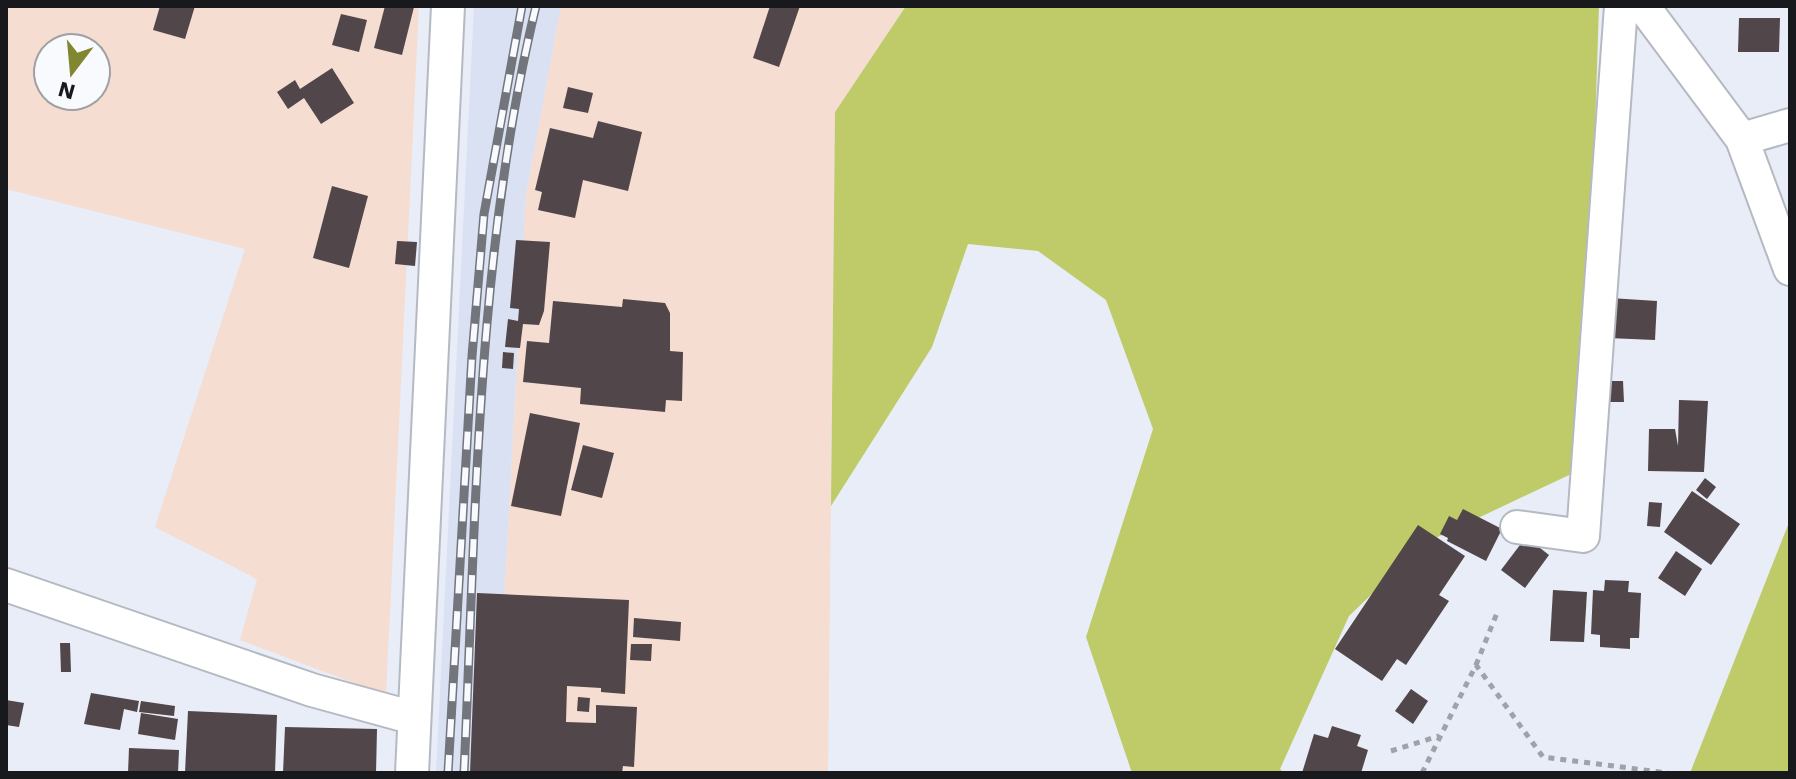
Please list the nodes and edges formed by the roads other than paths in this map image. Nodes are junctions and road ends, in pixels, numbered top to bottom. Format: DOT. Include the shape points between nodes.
graph roads {
  1 [pos="448,6"];
  2 [pos="1621,6"];
  3 [pos="1643,6"];
  4 [pos="1790,125"];
  5 [pos="1742,139"];
  6 [pos="1790,269"];
  7 [pos="1517,527"];
  8 [pos="6,585"];
  9 [pos="414,718"];
  10 [pos="412,773"];
  1 -- 9 [label="street"];
  2 -- 7 [label="street" via="1583,536"];
  3 -- 5 [label="street"];
  4 -- 5 [label="street"];
  5 -- 6 [label="street"];
  8 -- 9 [label="street" via="312,690"];
  9 -- 10 [label="street"];
}
